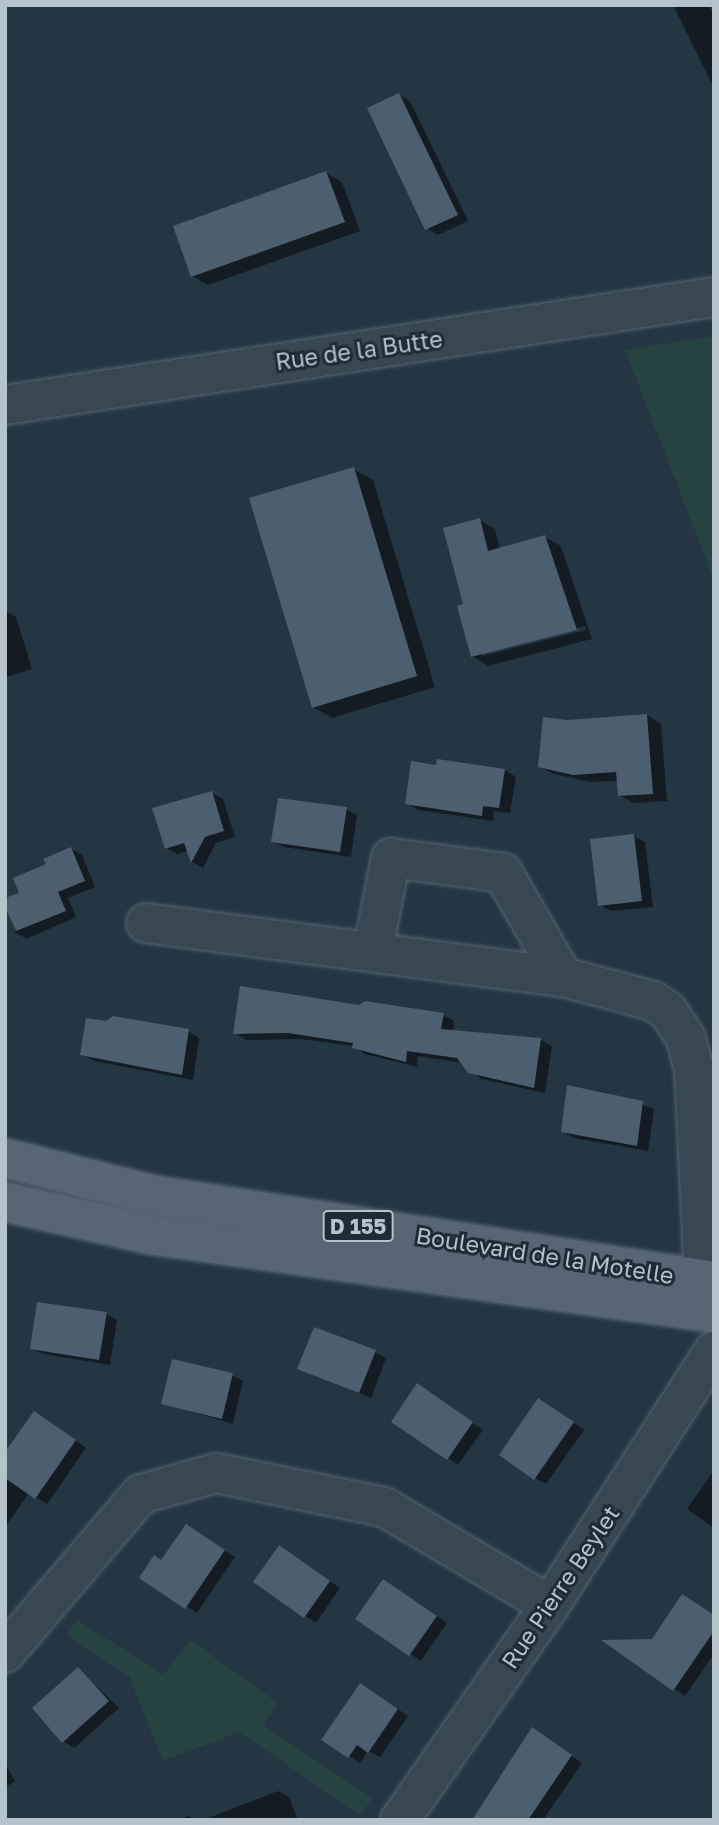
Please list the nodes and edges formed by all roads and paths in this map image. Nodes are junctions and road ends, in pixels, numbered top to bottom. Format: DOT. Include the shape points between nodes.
graph roads {
  1 [pos="714,296"];
  2 [pos="5,405"];
  3 [pos="146,923"];
  4 [pos="373,950"];
  5 [pos="563,976"];
  6 [pos="5,1158"];
  7 [pos="5,1202"];
  8 [pos="707,1296"];
  9 [pos="714,1351"];
  10 [pos="550,1605"];
  11 [pos="5,1653"];
  12 [pos="400,1820"];
  1 -- 2 [label="street, Rue de la Butte"];
  3 -- 4 [label="street"];
  4 -- 5 [label="street"];
  4 -- 5 [label="street" via="391,858 503,873"];
  5 -- 8 [label="street" via="653,1001 668,1011 686,1039 694,1068"];
  6 -- 8 [label="main road, Boulevard de la Motelle / D 155" via="153,1195"];
  7 -- 8 [label="main road, Boulevard de la Motelle / D 155" via="151,1235"];
  9 -- 10 [label="street, Rue Pierre Beylet"];
  10 -- 11 [label="street" via="384,1507 216,1473 141,1494"];
  10 -- 12 [label="street, Rue Pierre Beylet"];
}
